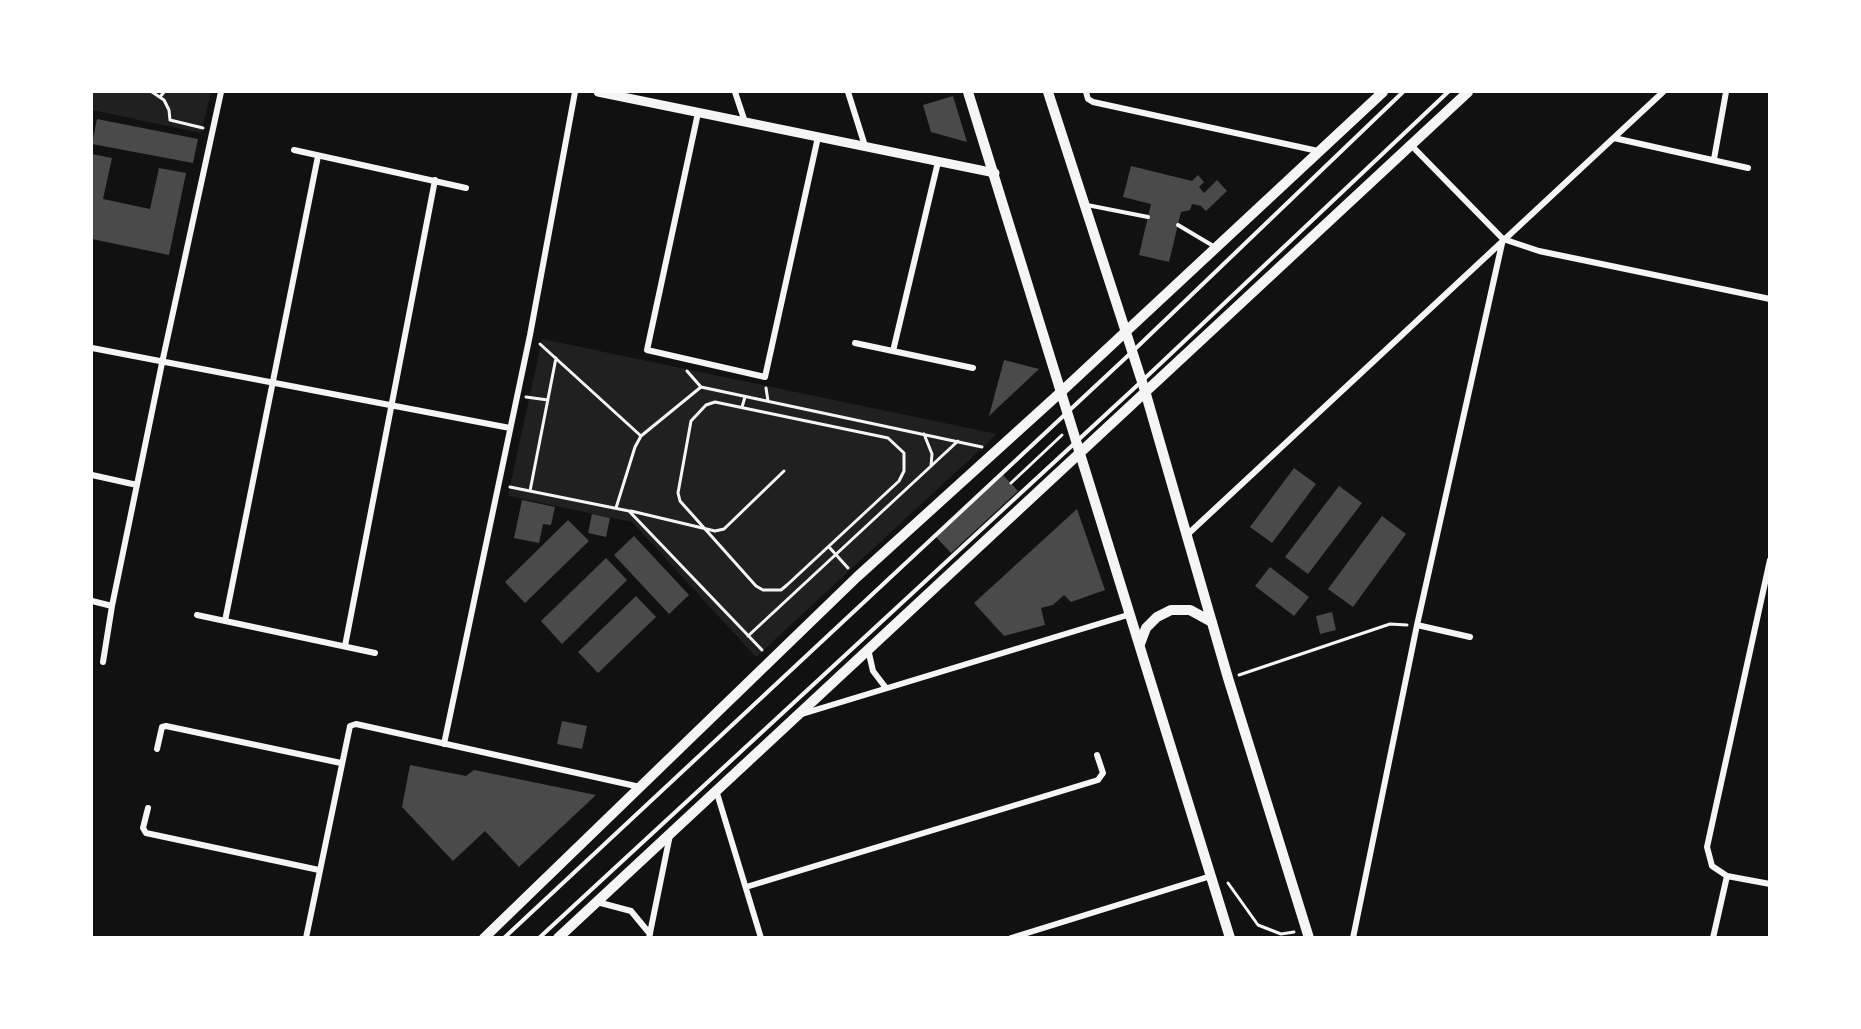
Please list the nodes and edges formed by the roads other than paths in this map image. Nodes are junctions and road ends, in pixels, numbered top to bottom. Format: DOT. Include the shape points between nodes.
graph roads {
  1 [pos="221,92"];
  2 [pos="575,92"];
  3 [pos="598,92"];
  4 [pos="735,92"];
  5 [pos="848,92"];
  6 [pos="968,92"];
  7 [pos="1048,92"];
  8 [pos="1086,92"];
  9 [pos="1383,92"];
  10 [pos="1403,92"];
  11 [pos="1449,92"];
  12 [pos="1468,92"];
  13 [pos="1664,92"];
  14 [pos="1726,92"];
  15 [pos="623,94"];
  16 [pos="699,113"];
  17 [pos="745,122"];
  18 [pos="818,137"];
  19 [pos="1614,138"];
  20 [pos="1410,144"];
  21 [pos="865,146"];
  22 [pos="294,150"];
  23 [pos="1318,151"];
  24 [pos="318,156"];
  25 [pos="1714,159"];
  26 [pos="938,162"];
  27 [pos="1748,168"];
  28 [pos="995,173"];
  29 [pos="435,180"];
  30 [pos="466,188"];
  31 [pos="1083,204"];
  32 [pos="1148,217"];
  33 [pos="1178,225"];
  34 [pos="1503,239"];
  35 [pos="1216,247"];
  36 [pos="1770,299"];
  37 [pos="1126,332"];
  38 [pos="855,344"];
  39 [pos="92,348"];
  40 [pos="893,351"];
  41 [pos="1133,351"];
  42 [pos="162,363"];
  43 [pos="973,368"];
  44 [pos="273,384"];
  45 [pos="1144,386"];
  46 [pos="1061,392"];
  47 [pos="393,405"];
  48 [pos="1068,410"];
  49 [pos="510,428"];
  50 [pos="1077,439"];
  51 [pos="1082,450"];
  52 [pos="92,475"];
  53 [pos="137,485"];
  54 [pos="1188,534"];
  55 [pos="1770,560"];
  56 [pos="92,602"];
  57 [pos="112,606"];
  58 [pos="1132,614"];
  59 [pos="197,615"];
  60 [pos="225,621"];
  61 [pos="1212,622"];
  62 [pos="1417,625"];
  63 [pos="1470,637"];
  64 [pos="1140,644"];
  65 [pos="345,646"];
  66 [pos="868,649"];
  67 [pos="375,653"];
  68 [pos="103,662"];
  69 [pos="886,688"];
  70 [pos="796,716"];
  71 [pos="444,744"];
  72 [pos="157,749"];
  73 [pos="1097,755"];
  74 [pos="341,763"];
  75 [pos="640,787"];
  76 [pos="716,789"];
  77 [pos="147,808"];
  78 [pos="670,832"];
  79 [pos="319,870"];
  80 [pos="1217,876"];
  81 [pos="1727,876"];
  82 [pos="1770,884"];
  83 [pos="746,887"];
  84 [pos="596,902"];
  85 [pos="650,936"];
  86 [pos="306,938"];
  87 [pos="484,938"];
  88 [pos="504,938"];
  89 [pos="539,938"];
  90 [pos="558,938"];
  91 [pos="761,938"];
  92 [pos="1011,938"];
  93 [pos="1230,938"];
  94 [pos="1309,938"];
  95 [pos="1353,938"];
  96 [pos="1713,938"];
  1 -- 42 [label="street"];
  2 -- 49 [label="street"];
  3 -- 15 [label="street"];
  4 -- 17 [label="street"];
  5 -- 21 [label="street"];
  6 -- 28 [label="main road"];
  7 -- 31 [label="main road"];
  8 -- 23 [label="street" via="1093,102"];
  9 -- 23 [label="main road"];
  10 -- 41 [label="lane"];
  11 -- 45 [label="lane"];
  12 -- 20 [label="main road"];
  13 -- 19 [label="street"];
  14 -- 25 [label="street"];
  15 -- 16 [label="street"];
  16 -- 17 [label="street"];
  16 -- 18 [label="street" via="647,350 765,377"];
  17 -- 18 [label="street"];
  18 -- 21 [label="street"];
  19 -- 25 [label="street"];
  19 -- 34 [label="street"];
  20 -- 34 [label="street"];
  20 -- 45 [label="main road"];
  21 -- 26 [label="street"];
  22 -- 24 [label="street"];
  23 -- 35 [label="main road"];
  24 -- 29 [label="street"];
  24 -- 44 [label="street"];
  25 -- 27 [label="street"];
  26 -- 28 [label="street"];
  26 -- 40 [label="street"];
  28 -- 46 [label="main road"];
  29 -- 30 [label="street"];
  29 -- 47 [label="street"];
  31 -- 32 [label="lane"];
  31 -- 37 [label="main road"];
  33 -- 35 [label="lane"];
  34 -- 36 [label="street" via="1539,251"];
  34 -- 54 [label="street"];
  34 -- 62 [label="street"];
  35 -- 37 [label="main road"];
  37 -- 41 [label="main road"];
  37 -- 46 [label="main road"];
  38 -- 40 [label="street"];
  39 -- 42 [label="street"];
  40 -- 43 [label="street"];
  41 -- 45 [label="main road"];
  41 -- 48 [label="lane"];
  42 -- 44 [label="street"];
  42 -- 53 [label="street"];
  44 -- 47 [label="street"];
  44 -- 60 [label="street"];
  45 -- 50 [label="lane"];
  45 -- 51 [label="main road"];
  45 -- 54 [label="main road"];
  46 -- 48 [label="main road"];
  46 -- 75 [label="main road" via="857,577"];
  47 -- 49 [label="street"];
  47 -- 65 [label="street"];
  48 -- 50 [label="main road"];
  48 -- 88 [label="lane"];
  49 -- 71 [label="street"];
  50 -- 51 [label="main road"];
  50 -- 89 [label="lane"];
  51 -- 58 [label="main road"];
  51 -- 66 [label="main road"];
  52 -- 53 [label="street"];
  53 -- 57 [label="street"];
  54 -- 61 [label="main road"];
  55 -- 81 [label="street" via="1707,847 1712,866"];
  56 -- 57 [label="street"];
  57 -- 68 [label="street"];
  58 -- 64 [label="main road"];
  58 -- 69 [label="street"];
  59 -- 60 [label="street"];
  60 -- 65 [label="street"];
  61 -- 64 [label="main road" via="1190,610 1171,610 1146,628"];
  61 -- 94 [label="main road"];
  62 -- 63 [label="street"];
  62 -- 95 [label="street"];
  64 -- 80 [label="main road"];
  65 -- 67 [label="street"];
  66 -- 69 [label="street" via="873,671"];
  66 -- 70 [label="main road"];
  69 -- 70 [label="street"];
  70 -- 76 [label="main road"];
  71 -- 74 [label="street" via="350,726"];
  71 -- 75 [label="street"];
  72 -- 74 [label="street" via="162,727 166,726"];
  73 -- 83 [label="street" via="1103,773 1098,780"];
  74 -- 79 [label="street"];
  75 -- 87 [label="main road"];
  76 -- 78 [label="main road"];
  76 -- 83 [label="street"];
  77 -- 79 [label="street" via="143,828 146,833"];
  78 -- 84 [label="main road"];
  78 -- 85 [label="street"];
  79 -- 86 [label="street"];
  80 -- 92 [label="street"];
  80 -- 93 [label="main road"];
  81 -- 82 [label="street"];
  81 -- 96 [label="street"];
  83 -- 91 [label="street"];
  84 -- 85 [label="street" via="631,911"];
  84 -- 90 [label="main road"];
}
